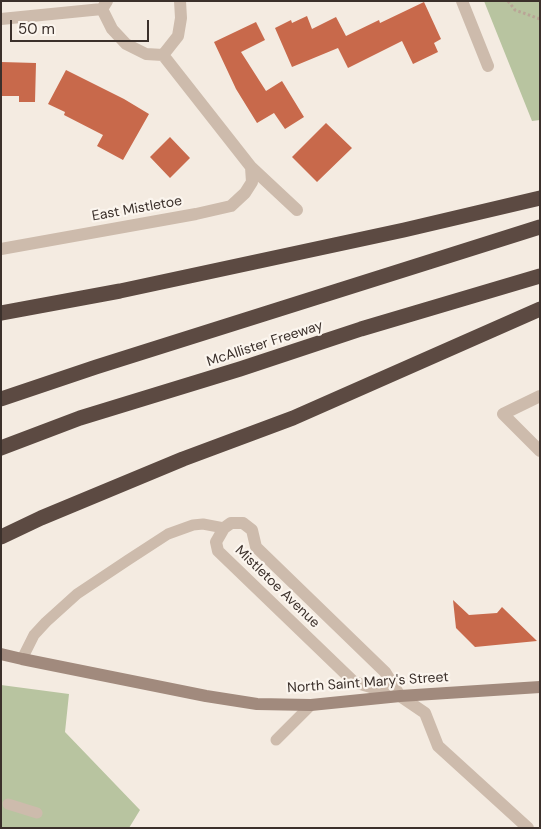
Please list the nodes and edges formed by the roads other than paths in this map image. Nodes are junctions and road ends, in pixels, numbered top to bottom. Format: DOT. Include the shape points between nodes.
graph roads {
  1 [pos="180,1"];
  2 [pos="462,1"];
  3 [pos="104,5"];
  4 [pos="1,19"];
  5 [pos="163,55"];
  6 [pos="488,66"];
  7 [pos="251,167"];
  8 [pos="540,198"];
  9 [pos="297,210"];
  10 [pos="540,227"];
  11 [pos="1,249"];
  12 [pos="540,276"];
  13 [pos="540,309"];
  14 [pos="1,313"];
  15 [pos="540,396"];
  16 [pos="1,399"];
  17 [pos="1,448"];
  18 [pos="540,451"];
  19 [pos="224,528"];
  20 [pos="1,537"];
  21 [pos="1,654"];
  22 [pos="1,658"];
  23 [pos="22,659"];
  24 [pos="540,687"];
  25 [pos="400,696"];
  26 [pos="311,706"];
  27 [pos="276,740"];
  28 [pos="8,804"];
  29 [pos="37,813"];
  30 [pos="528,828"];
  1 -- 5 [label="street" via="178,36"];
  2 -- 6 [label="street"];
  3 -- 4 [label="street"];
  3 -- 5 [label="street" via="112,29 126,44 146,54"];
  5 -- 7 [label="street"];
  7 -- 9 [label="street"];
  7 -- 11 [label="street, East Mistletoe" via="252,182 232,206"];
  8 -- 14 [label="highway" via="120,291"];
  10 -- 16 [label="highway, McAllister Freeway"];
  12 -- 17 [label="highway, McAllister Freeway" via="80,418"];
  13 -- 20 [label="highway" via="293,418 183,459"];
  15 -- 18 [label="street" via="503,414"];
  19 -- 23 [label="lane" via="203,524 168,534 120,565 77,594 46,622 34,635"];
  19 -- 25 [label="street, Mistletoe Avenue" via="231,523 242,523 252,530 256,547 385,672"];
  19 -- 25 [label="street, Mistletoe Avenue" via="216,542 218,551 354,682"];
  21 -- 23 [label="main road, North Saint Mary's Street"];
  22 -- 23 [label="main road, North Saint Mary's Street"];
  23 -- 26 [label="main road, North Saint Mary's Street" via="257,704"];
  24 -- 25 [label="main road, North Saint Mary's Street"];
  25 -- 26 [label="main road, North Saint Mary's Street"];
  25 -- 30 [label="street" via="425,713 438,746"];
  26 -- 27 [label="lane"];
  28 -- 29 [label="lane"];
}
